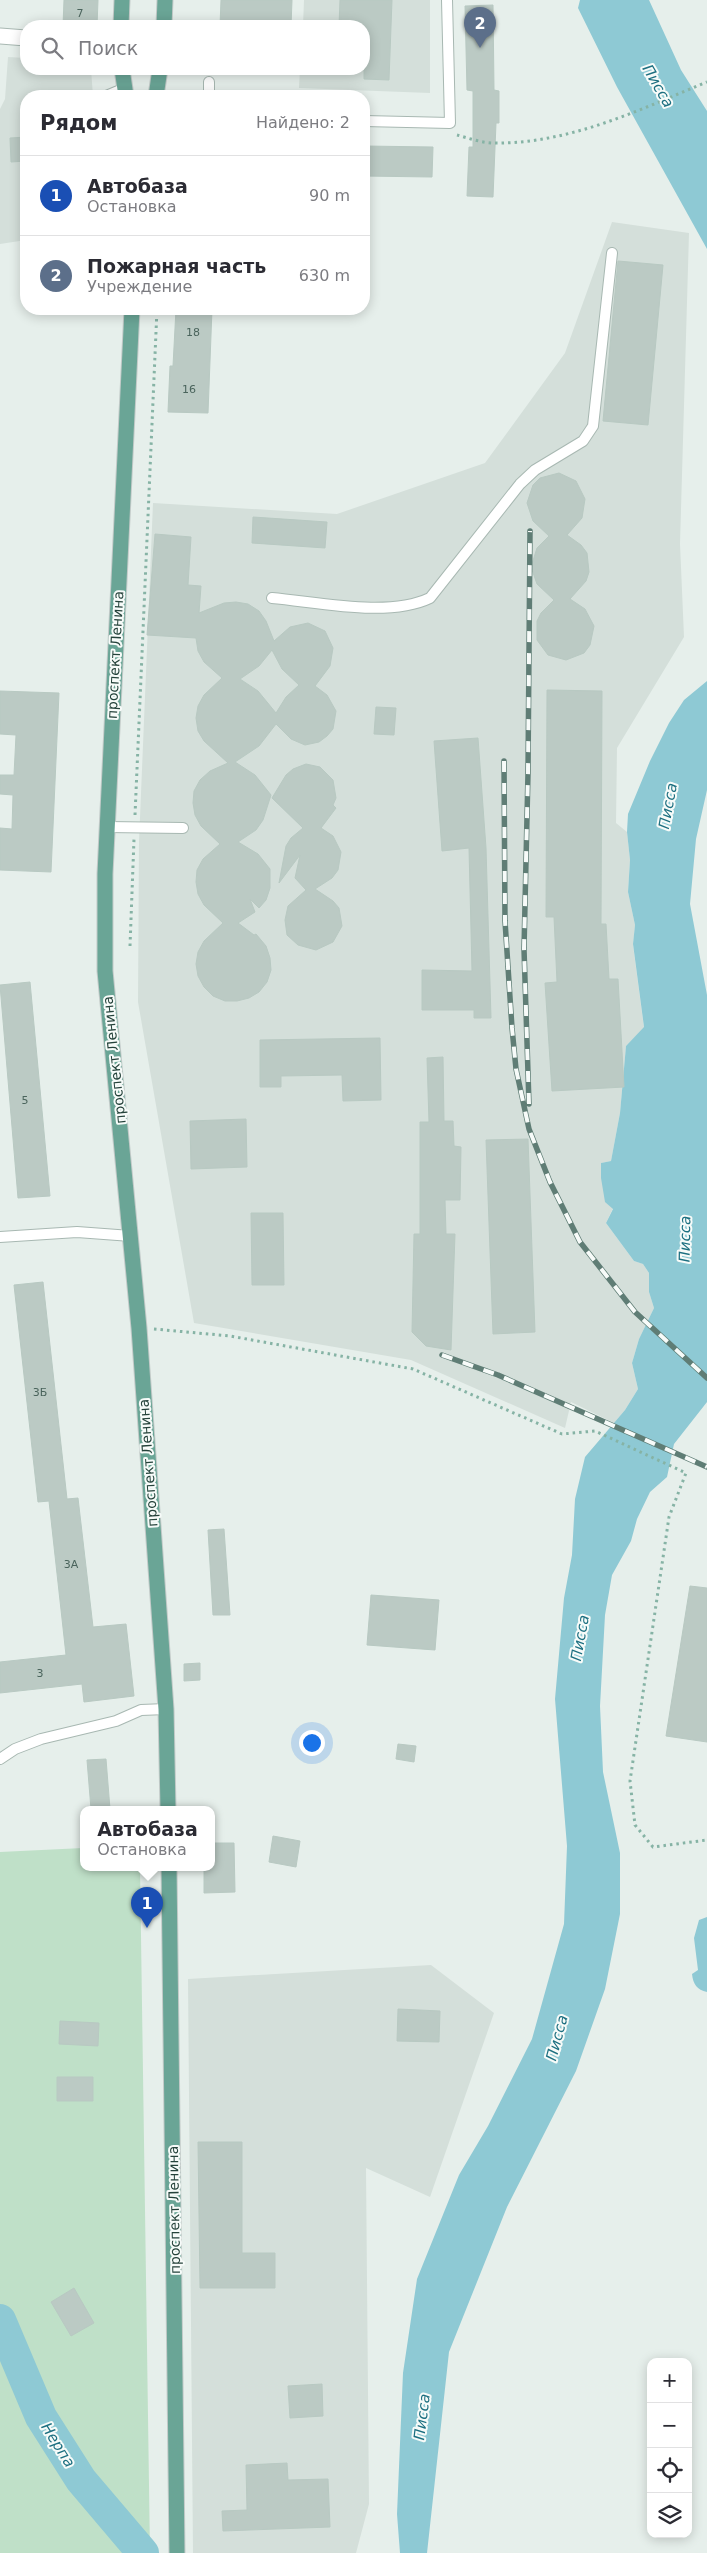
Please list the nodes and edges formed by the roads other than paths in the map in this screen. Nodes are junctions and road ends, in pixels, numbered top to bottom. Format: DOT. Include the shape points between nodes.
graph roads {
  1 [pos="122,0"];
  2 [pos="165,0"];
  3 [pos="447,0"];
  4 [pos="121,20"];
  5 [pos="164,20"];
  6 [pos="0,36"];
  7 [pos="20,38"];
  8 [pos="123,75"];
  9 [pos="159,75"];
  10 [pos="209,82"];
  11 [pos="125,90"];
  12 [pos="157,90"];
  13 [pos="209,90"];
  14 [pos="370,121"];
  15 [pos="612,253"];
  16 [pos="132,315"];
  17 [pos="272,598"];
  18 [pos="107,827"];
  19 [pos="183,828"];
  20 [pos="131,1236"];
  21 [pos="0,1238"];
  22 [pos="166,1709"];
  23 [pos="0,1759"];
  24 [pos="168,1806"];
  25 [pos="169,1871"];
  26 [pos="177,2553"];
  1 -- 4 [label="main road"];
  2 -- 5 [label="main road"];
  3 -- 14 [label="lane" via="450,123"];
  6 -- 7 [label="street"];
  8 -- 11 [label="main road"];
  9 -- 12 [label="main road"];
  10 -- 13 [label="lane"];
  15 -- 17 [label="lane" via="593,426 583,441 535,470 520,484 430,598 415,605 392,608"];
  16 -- 18 [label="main road, проспект Ленина"];
  18 -- 19 [label="lane"];
  18 -- 20 [label="main road, проспект Ленина" via="105,971"];
  20 -- 21 [label="lane" via="77,1232"];
  20 -- 22 [label="main road, проспект Ленина"];
  22 -- 23 [label="lane" via="141,1710 116,1721 41,1739 15,1748"];
  22 -- 24 [label="main road, проспект Ленина"];
  25 -- 26 [label="main road, проспект Ленина"];
}
